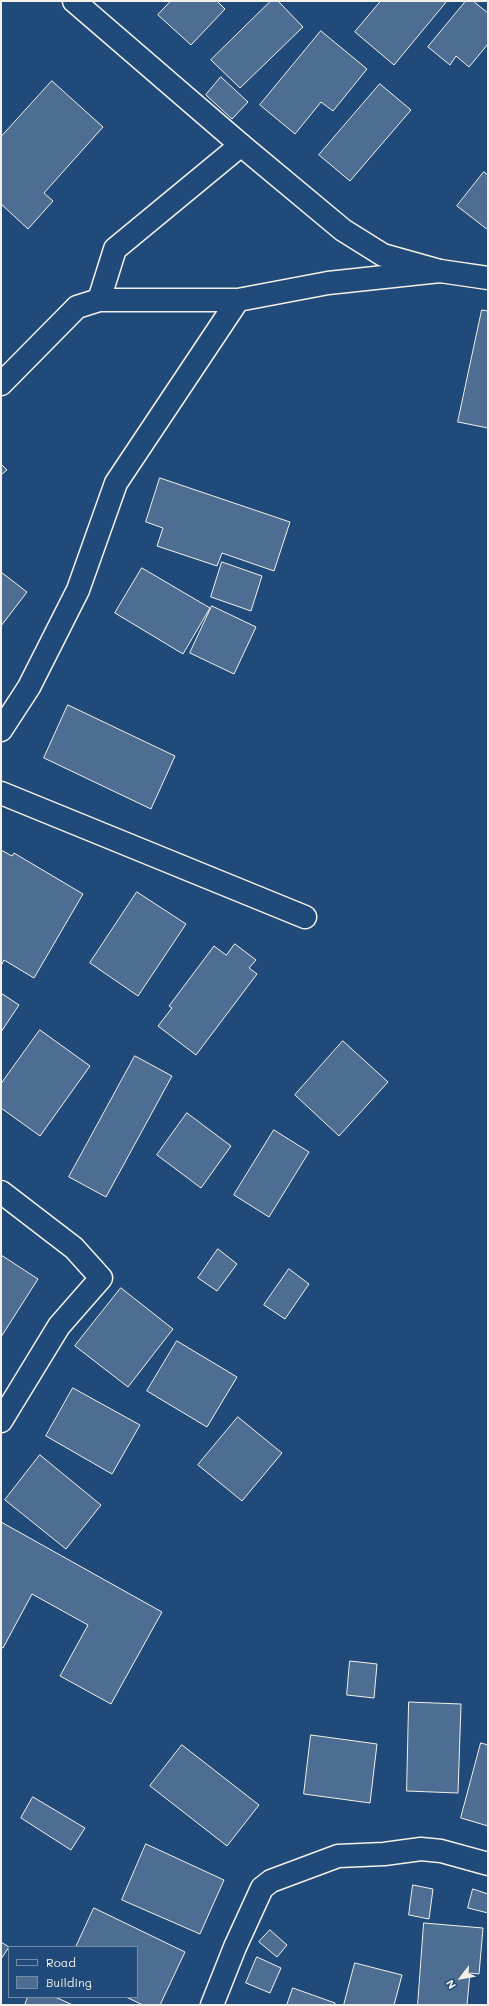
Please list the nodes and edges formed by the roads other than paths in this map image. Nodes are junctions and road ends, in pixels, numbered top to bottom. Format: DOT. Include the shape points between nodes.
graph roads {
  1 [pos="74,1"];
  2 [pos="241,145"];
  3 [pos="440,271"];
  4 [pos="488,278"];
  5 [pos="99,300"];
  6 [pos="238,300"];
  7 [pos="1,384"];
  8 [pos="1,730"];
  9 [pos="1,793"];
  10 [pos="305,917"];
  11 [pos="1,1192"];
  12 [pos="1,1421"];
  13 [pos="488,1864"];
  14 [pos="212,2005"];
  1 -- 2 [label="street"];
  2 -- 3 [label="street" via="343,230 384,255"];
  2 -- 5 [label="street" via="115,249"];
  3 -- 4 [label="street"];
  3 -- 6 [label="street" via="328,283"];
  5 -- 6 [label="street"];
  5 -- 7 [label="street" via="77,307"];
  6 -- 8 [label="street" via="116,483 78,590 29,686"];
  9 -- 10 [label="street"];
  11 -- 12 [label="street" via="74,1248 101,1278 59,1326"];
  13 -- 14 [label="street" via="440,1851 421,1849 338,1856 271,1881 262,1888"];
}
